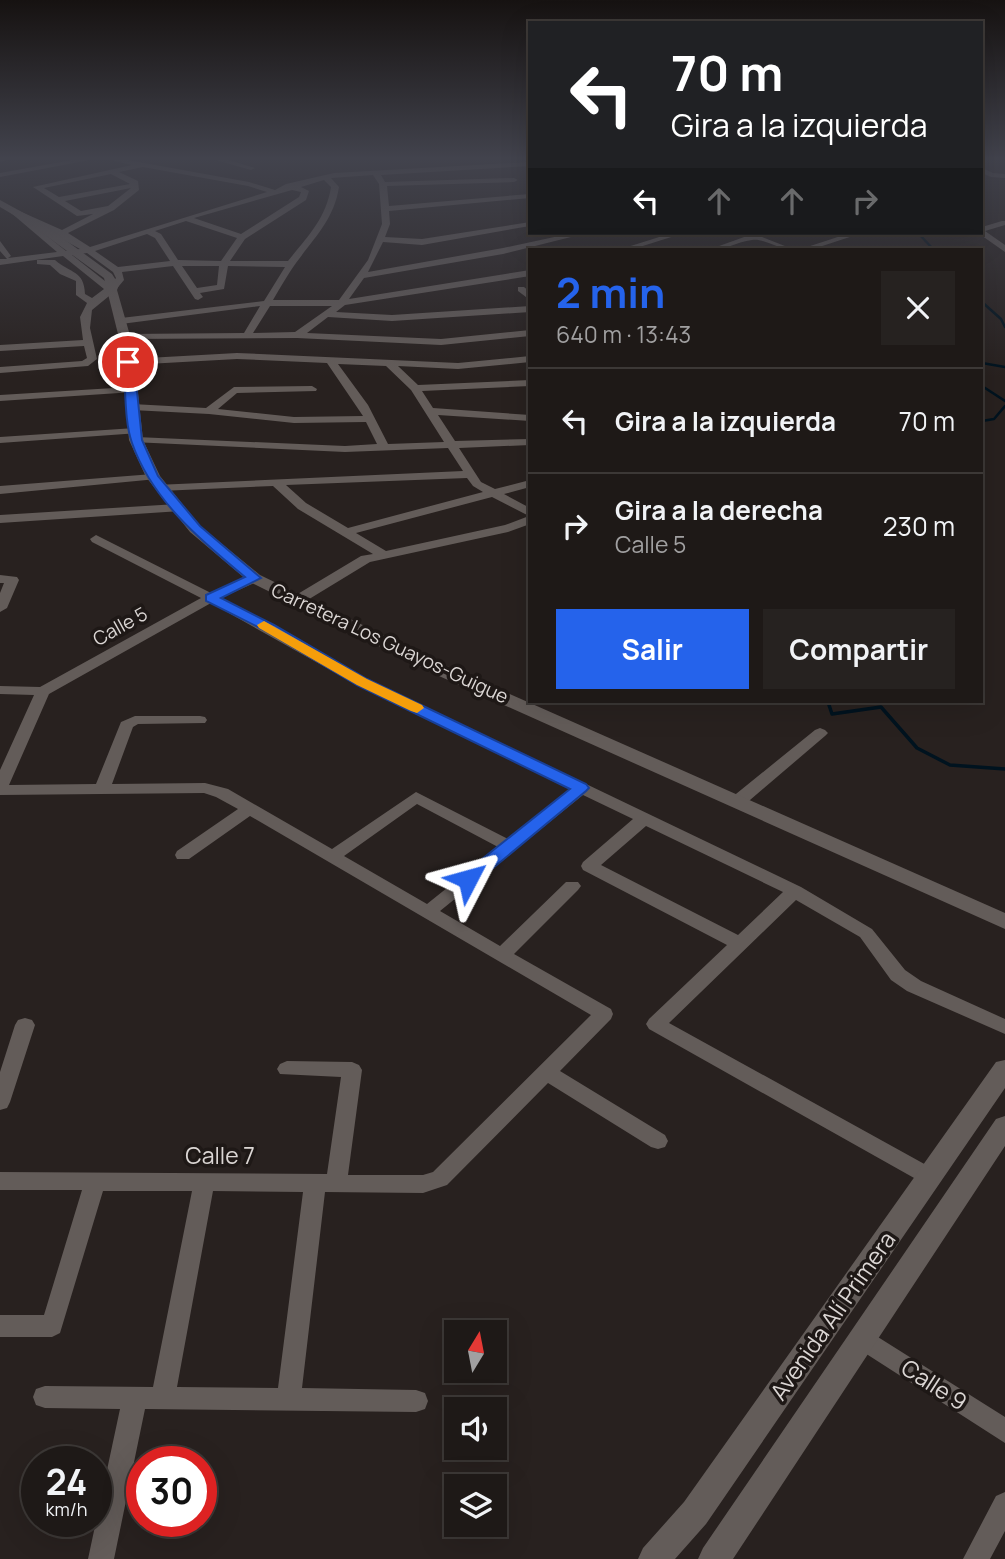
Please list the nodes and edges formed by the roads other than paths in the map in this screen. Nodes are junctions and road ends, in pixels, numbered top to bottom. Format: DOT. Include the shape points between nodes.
graph roads {
  1 [pos="36,232"];
  2 [pos="47,232"];
  3 [pos="64,232"];
  4 [pos="146,232"];
  5 [pos="150,232"];
  6 [pos="227,232"];
  7 [pos="250,232"];
  8 [pos="319,232"];
  9 [pos="383,232"];
  10 [pos="480,232"];
  11 [pos="983,232"];
  12 [pos="574,235"];
  13 [pos="673,235"];
  14 [pos="747,235"];
  15 [pos="752,235"];
  16 [pos="851,235"];
  17 [pos="242,237"];
  18 [pos="379,239"];
  19 [pos="0,244"];
  20 [pos="86,248"];
  21 [pos="629,248"];
  22 [pos="717,248"];
  23 [pos="786,248"];
  24 [pos="809,248"];
  25 [pos="1005,248"];
  26 [pos="503,251"];
  27 [pos="60,252"];
  28 [pos="3,259"];
  29 [pos="178,263"];
  30 [pos="224,263"];
  31 [pos="291,264"];
  32 [pos="522,266"];
  33 [pos="116,270"];
  34 [pos="364,275"];
  35 [pos="521,289"];
  36 [pos="111,290"];
  37 [pos="194,290"];
  38 [pos="528,295"];
  39 [pos="91,302"];
  40 [pos="267,303"];
  41 [pos="342,303"];
  42 [pos="204,309"];
  43 [pos="528,309"];
  44 [pos="324,314"];
  45 [pos="121,321"];
  46 [pos="528,333"];
  47 [pos="247,335"];
  48 [pos="297,335"];
  49 [pos="125,337"];
  50 [pos="88,343"];
  51 [pos="0,348"];
  52 [pos="528,359"];
  53 [pos="331,361"];
  54 [pos="128,362"];
  55 [pos="391,365"];
  56 [pos="0,370"];
  57 [pos="528,383"];
  58 [pos="415,388"];
  59 [pos="130,390"];
  60 [pos="312,390"];
  61 [pos="0,398"];
  62 [pos="132,407"];
  63 [pos="209,411"];
  64 [pos="430,411"];
  65 [pos="528,418"];
  66 [pos="370,419"];
  67 [pos="136,436"];
  68 [pos="0,440"];
  69 [pos="528,442"];
  70 [pos="449,444"];
  71 [pos="383,446"];
  72 [pos="468,474"];
  73 [pos="275,481"];
  74 [pos="157,482"];
  75 [pos="528,484"];
  76 [pos="0,491"];
  77 [pos="494,493"];
  78 [pos="177,508"];
  79 [pos="528,512"];
  80 [pos="0,519"];
  81 [pos="528,521"];
  82 [pos="346,532"];
  83 [pos="96,539"];
  84 [pos="383,554"];
  85 [pos="254,578"];
  86 [pos="0,579"];
  87 [pos="211,598"];
  88 [pos="296,601"];
  89 [pos="0,608"];
  90 [pos="0,690"];
  91 [pos="43,691"];
  92 [pos="200,720"];
  93 [pos="820,733"];
  94 [pos="0,788"];
  95 [pos="581,788"];
  96 [pos="102,789"];
  97 [pos="737,802"];
  98 [pos="250,809"];
  99 [pos="645,818"];
  100 [pos="509,846"];
  101 [pos="183,855"];
  102 [pos="332,857"];
  103 [pos="572,886"];
  104 [pos="794,891"];
  105 [pos="428,912"];
  106 [pos="1005,922"];
  107 [pos="739,944"];
  108 [pos="502,955"];
  109 [pos="24,1025"];
  110 [pos="1005,1027"];
  111 [pos="287,1069"];
  112 [pos="1005,1069"];
  113 [pos="546,1072"];
  114 [pos="0,1102"];
  115 [pos="1005,1126"];
  116 [pos="658,1142"];
  117 [pos="930,1177"];
  118 [pos="0,1181"];
  119 [pos="94,1181"];
  120 [pos="204,1182"];
  121 [pos="325,1183"];
  122 [pos="0,1326"];
  123 [pos="862,1338"];
  124 [pos="45,1398"];
  125 [pos="135,1398"];
  126 [pos="163,1399"];
  127 [pos="289,1400"];
  128 [pos="416,1401"];
  129 [pos="1005,1431"];
  130 [pos="1005,1506"];
  131 [pos="101,1559"];
  132 [pos="654,1559"];
  133 [pos="714,1559"];
  134 [pos="976,1559"];
  1 -- 27 [label="street"];
  2 -- 36 [label="main road, Carretera Los Guayos-Guigue" via="99,269 113,285"];
  3 -- 20 [label="street"];
  4 -- 20 [label="street"];
  5 -- 29 [label="street"];
  6 -- 17 [label="street"];
  7 -- 17 [label="street"];
  8 -- 31 [label="street"];
  9 -- 18 [label="street"];
  10 -- 18 [label="street" via="422,242"];
  11 -- 25 [label="street"];
  12 -- 26 [label="street"];
  13 -- 21 [label="street"];
  14 -- 22 [label="street"];
  15 -- 23 [label="street"];
  16 -- 24 [label="street"];
  17 -- 30 [label="street"];
  18 -- 34 [label="street"];
  19 -- 28 [label="street"];
  20 -- 27 [label="street"];
  20 -- 33 [label="street"];
  26 -- 32 [label="street"];
  26 -- 34 [label="street"];
  27 -- 28 [label="street"];
  27 -- 36 [label="street"];
  28 -- 39 [label="street" via="55,263 76,276 81,295"];
  29 -- 30 [label="street"];
  29 -- 33 [label="street"];
  29 -- 37 [label="street"];
  30 -- 31 [label="street"];
  30 -- 37 [label="street" via="221,287"];
  31 -- 40 [label="street"];
  32 -- 41 [label="street"];
  33 -- 36 [label="street" via="121,278"];
  34 -- 41 [label="street"];
  35 -- 38 [label="street"];
  36 -- 39 [label="street"];
  36 -- 45 [label="main road, Carretera Los Guayos-Guigue"];
  37 -- 42 [label="street"];
  39 -- 50 [label="street" via="83,321"];
  40 -- 41 [label="street"];
  40 -- 42 [label="street"];
  40 -- 47 [label="street"];
  41 -- 44 [label="street"];
  42 -- 45 [label="street"];
  43 -- 44 [label="street" via="392,318"];
  44 -- 48 [label="street"];
  45 -- 49 [label="main road, Carretera Los Guayos-Guigue"];
  46 -- 48 [label="street" via="441,342"];
  47 -- 48 [label="street"];
  47 -- 49 [label="street"];
  49 -- 54 [label="main road, Carretera Los Guayos-Guigue"];
  50 -- 51 [label="street"];
  50 -- 56 [label="street" via="92,359 84,364"];
  52 -- 55 [label="street" via="458,366"];
  53 -- 54 [label="street" via="216,356"];
  53 -- 55 [label="street"];
  53 -- 66 [label="street"];
  54 -- 59 [label="main road, Carretera Los Guayos-Guigue"];
  55 -- 58 [label="street"];
  57 -- 58 [label="street"];
  58 -- 64 [label="street"];
  59 -- 61 [label="street"];
  59 -- 62 [label="main road, Carretera Los Guayos-Guigue"];
  60 -- 63 [label="street" via="234,390"];
  62 -- 63 [label="street"];
  62 -- 67 [label="main road, Carretera Los Guayos-Guigue"];
  63 -- 66 [label="street" via="294,420"];
  64 -- 65 [label="street"];
  64 -- 70 [label="street"];
  66 -- 71 [label="street"];
  67 -- 68 [label="street"];
  67 -- 71 [label="street" via="345,449"];
  67 -- 74 [label="main road, Carretera Los Guayos-Guigue"];
  69 -- 70 [label="street"];
  70 -- 71 [label="street"];
  70 -- 72 [label="street"];
  72 -- 73 [label="street"];
  72 -- 77 [label="street"];
  73 -- 74 [label="street"];
  73 -- 82 [label="street" via="302,506"];
  74 -- 76 [label="street"];
  74 -- 78 [label="main road, Carretera Los Guayos-Guigue"];
  75 -- 77 [label="street"];
  77 -- 79 [label="street"];
  77 -- 82 [label="street"];
  78 -- 80 [label="street"];
  78 -- 85 [label="main road, Carretera Los Guayos-Guigue"];
  81 -- 84 [label="street"];
  82 -- 84 [label="street"];
  83 -- 87 [label="street"];
  84 -- 88 [label="street" via="347,568"];
  85 -- 87 [label="street, Calle 5"];
  85 -- 88 [label="main road, Carretera Los Guayos-Guigue"];
  86 -- 89 [label="street" via="12,580"];
  87 -- 91 [label="street, Calle 5"];
  87 -- 95 [label="street" via="362,682"];
  88 -- 97 [label="main road, Carretera Los Guayos-Guigue"];
  90 -- 91 [label="street"];
  91 -- 94 [label="street"];
  92 -- 96 [label="street" via="135,720 126,725"];
  93 -- 97 [label="street"];
  94 -- 96 [label="street"];
  95 -- 99 [label="street"];
  95 -- 100 [label="street"];
  96 -- 98 [label="street" via="205,788"];
  97 -- 106 [label="main road, Carretera Los Guayos-Guigue"];
  98 -- 101 [label="street"];
  98 -- 102 [label="street"];
  99 -- 104 [label="street"];
  99 -- 107 [label="street" via="589,866"];
  100 -- 102 [label="street" via="416,797"];
  100 -- 105 [label="street"];
  102 -- 105 [label="street"];
  103 -- 108 [label="street"];
  104 -- 107 [label="street"];
  104 -- 110 [label="street" via="866,933 898,975 914,986"];
  105 -- 108 [label="street"];
  107 -- 117 [label="street" via="656,1024"];
  108 -- 113 [label="street" via="604,1014"];
  109 -- 114 [label="street"];
  111 -- 121 [label="street" via="352,1070"];
  112 -- 117 [label="main road, Avenida Alí Primera"];
  113 -- 116 [label="street"];
  113 -- 121 [label="street, Calle 7" via="440,1179 423,1184"];
  115 -- 123 [label="main road, Avenida Alí Primera"];
  117 -- 132 [label="main road, Avenida Alí Primera" via="695,1513"];
  118 -- 119 [label="street, Calle 7"];
  119 -- 120 [label="street, Calle 7"];
  119 -- 122 [label="street" via="52,1326"];
  120 -- 121 [label="street, Calle 7"];
  120 -- 126 [label="street"];
  121 -- 127 [label="street"];
  123 -- 129 [label="street, Calle 9"];
  123 -- 133 [label="main road, Avenida Alí Primera"];
  124 -- 125 [label="street"];
  125 -- 126 [label="street"];
  125 -- 131 [label="street"];
  126 -- 127 [label="street"];
  127 -- 128 [label="street"];
  130 -- 134 [label="street"];
}
